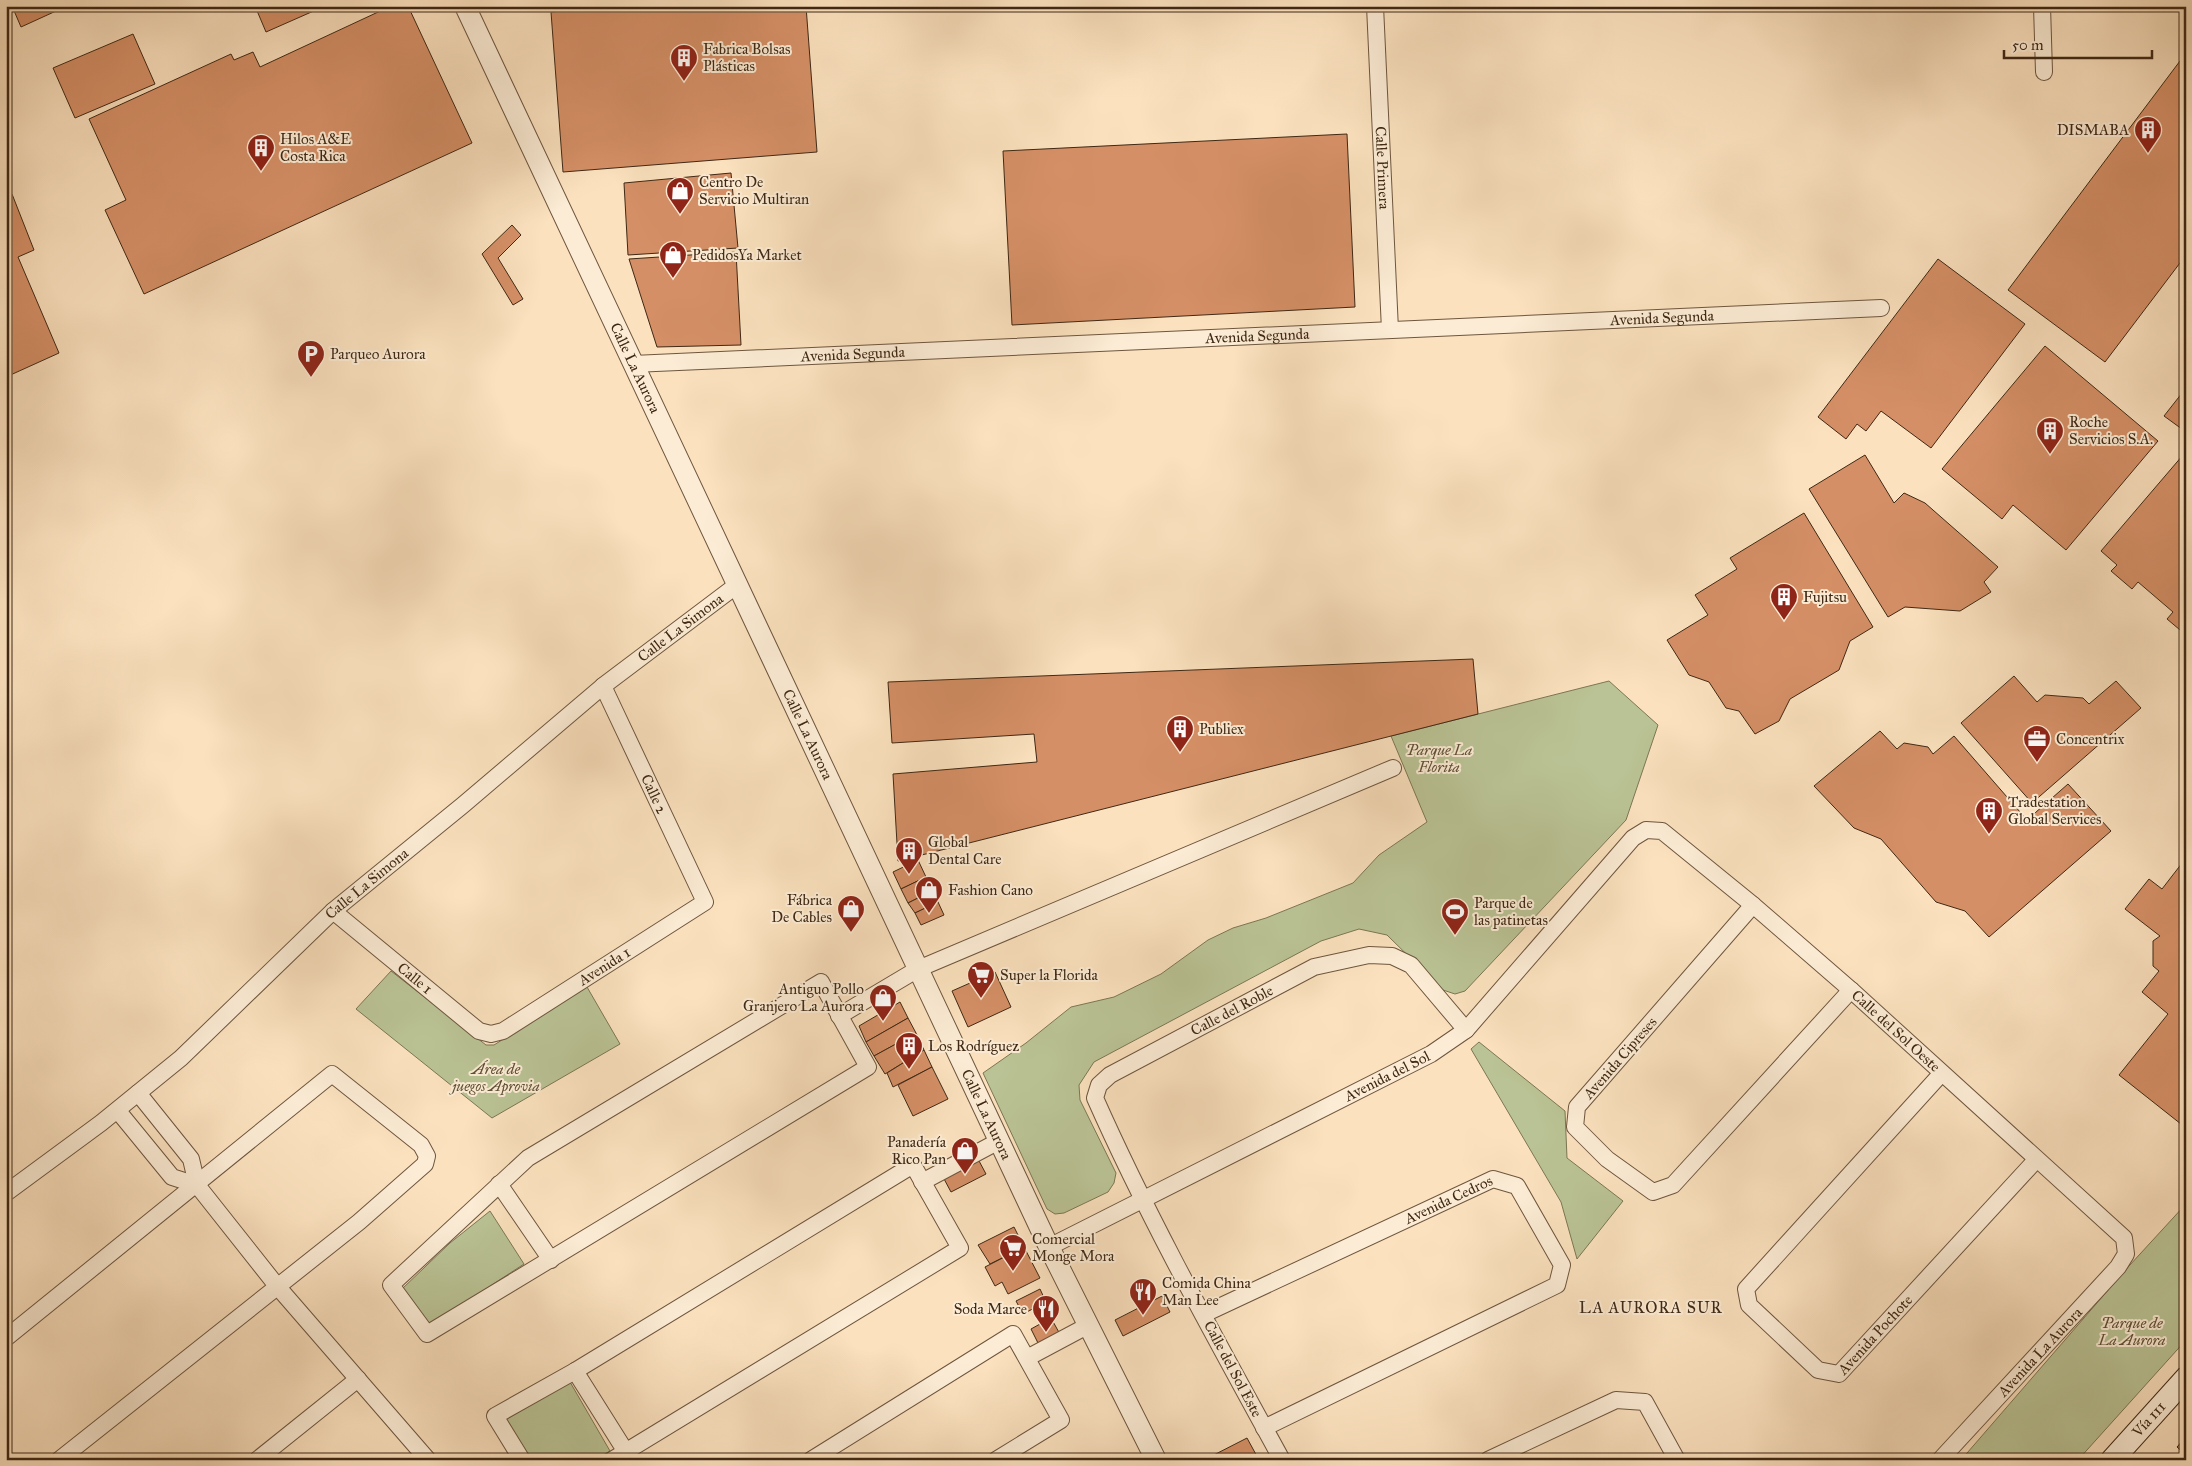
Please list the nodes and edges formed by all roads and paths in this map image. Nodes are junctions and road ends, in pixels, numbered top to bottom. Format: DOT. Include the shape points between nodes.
graph roads {
  1 [pos="465,6"];
  2 [pos="1375,6"];
  3 [pos="2042,6"];
  4 [pos="2044,72"];
  5 [pos="1881,308"];
  6 [pos="1390,330"];
  7 [pos="633,364"];
  8 [pos="737,585"];
  9 [pos="603,686"];
  10 [pos="1393,768"];
  11 [pos="1662,831"];
  12 [pos="706,902"];
  13 [pos="1753,905"];
  14 [pos="333,911"];
  15 [pos="918,969"];
  16 [pos="1851,990"];
  17 [pos="839,1016"];
  18 [pos="1466,1030"];
  19 [pos="503,1031"];
  20 [pos="1941,1074"];
  21 [pos="138,1093"];
  22 [pos="118,1110"];
  23 [pos="999,1141"];
  24 [pos="2036,1160"];
  25 [pos="922,1182"];
  26 [pos="499,1184"];
  27 [pos="197,1185"];
  28 [pos="6,1192"];
  29 [pos="1143,1200"];
  30 [pos="2124,1238"];
  31 [pos="1050,1247"];
  32 [pos="551,1260"];
  33 [pos="277,1286"];
  34 [pos="1204,1314"];
  35 [pos="1088,1326"];
  36 [pos="6,1338"];
  37 [pos="1027,1358"];
  38 [pos="575,1370"];
  39 [pos="2186,1378"];
  40 [pos="358,1379"];
  41 [pos="1264,1428"];
  42 [pos="619,1456"];
  43 [pos="59,1460"];
  44 [pos="257,1460"];
  45 [pos="428,1460"];
  46 [pos="522,1460"];
  47 [pos="811,1460"];
  48 [pos="996,1460"];
  49 [pos="1156,1460"];
  50 [pos="1282,1460"];
  51 [pos="1488,1460"];
  52 [pos="1677,1460"];
  53 [pos="1940,1460"];
  54 [pos="2112,1460"];
  1 -- 7 [label="street, Calle La Aurora"];
  2 -- 6 [label="street, Calle Primera"];
  3 -- 4 [label="street"];
  5 -- 6 [label="street, Avenida Segunda"];
  6 -- 7 [label="street, Avenida Segunda"];
  7 -- 8 [label="street, Calle La Aurora"];
  8 -- 9 [label="street, Calle La Simona"];
  8 -- 15 [label="street, Calle La Aurora"];
  9 -- 12 [label="street, Calle 2"];
  9 -- 14 [label="street, Calle La Simona"];
  10 -- 15 [label="street"];
  11 -- 13 [label="street, Calle del Sol Oeste"];
  11 -- 18 [label="street, Avenida del Sol" via="1646,830 1633,838"];
  12 -- 19 [label="street, Avenida 1"];
  13 -- 16 [label="street, Calle del Sol Oeste"];
  13 -- 16 [label="street, Avenida Cipreses" via="1577,1107 1575,1127 1607,1159 1653,1192 1673,1185"];
  14 -- 19 [label="street, Calle 1" via="479,1031 491,1034"];
  14 -- 21 [label="street, Calle La Simona" via="181,1058"];
  15 -- 17 [label="street"];
  15 -- 23 [label="street, Calle La Aurora"];
  16 -- 20 [label="street, Calle del Sol Oeste"];
  17 -- 26 [label="street" via="820,982 528,1158"];
  17 -- 32 [label="street" via="868,1067"];
  18 -- 29 [label="street, Avenida del Sol" via="1431,1054"];
  18 -- 29 [label="street, Calle del Roble" via="1411,965 1392,956 1369,954 1314,967 1277,986 1110,1075 1099,1085 1095,1098"];
  20 -- 24 [label="street, Calle del Sol Oeste"];
  20 -- 24 [label="street, Avenida Pochote" via="1746,1290 1748,1305 1818,1370 1839,1374"];
  21 -- 22 [label="street, Calle La Simona"];
  21 -- 27 [label="street" via="191,1159"];
  22 -- 27 [label="street" via="172,1178"];
  22 -- 28 [label="street, Calle La Simona"];
  23 -- 25 [label="street"];
  23 -- 31 [label="street, Calle La Aurora"];
  24 -- 30 [label="street, Calle del Sol Oeste"];
  25 -- 38 [label="street" via="913,1165"];
  25 -- 42 [label="street" via="960,1248"];
  26 -- 32 [label="street"];
  26 -- 32 [label="street" via="391,1285 427,1334"];
  27 -- 33 [label="street"];
  27 -- 33 [label="street" via="332,1074 421,1145 427,1156 425,1164 359,1222"];
  27 -- 36 [label="street"];
  29 -- 31 [label="street, Avenida del Sol"];
  29 -- 34 [label="street, Calle del Sol Este"];
  30 -- 53 [label="street, Avenida La Aurora" via="2126,1254 2118,1267"];
  31 -- 35 [label="street, Calle La Aurora"];
  33 -- 40 [label="street"];
  33 -- 43 [label="street"];
  34 -- 41 [label="street, Calle del Sol Este"];
  34 -- 41 [label="street, Avenida Cedros" via="1493,1179 1516,1186 1562,1265 1557,1285"];
  35 -- 37 [label="street"];
  35 -- 49 [label="street, Calle La Aurora"];
  37 -- 47 [label="street" via="1013,1334"];
  37 -- 48 [label="street" via="1061,1420"];
  38 -- 42 [label="street"];
  38 -- 46 [label="street" via="496,1416"];
  39 -- 54 [label="main road, Vía 111"];
  40 -- 44 [label="street"];
  40 -- 45 [label="street"];
  41 -- 50 [label="street, Calle del Sol Este"];
  51 -- 52 [label="street" via="1616,1400 1645,1402"];
}
